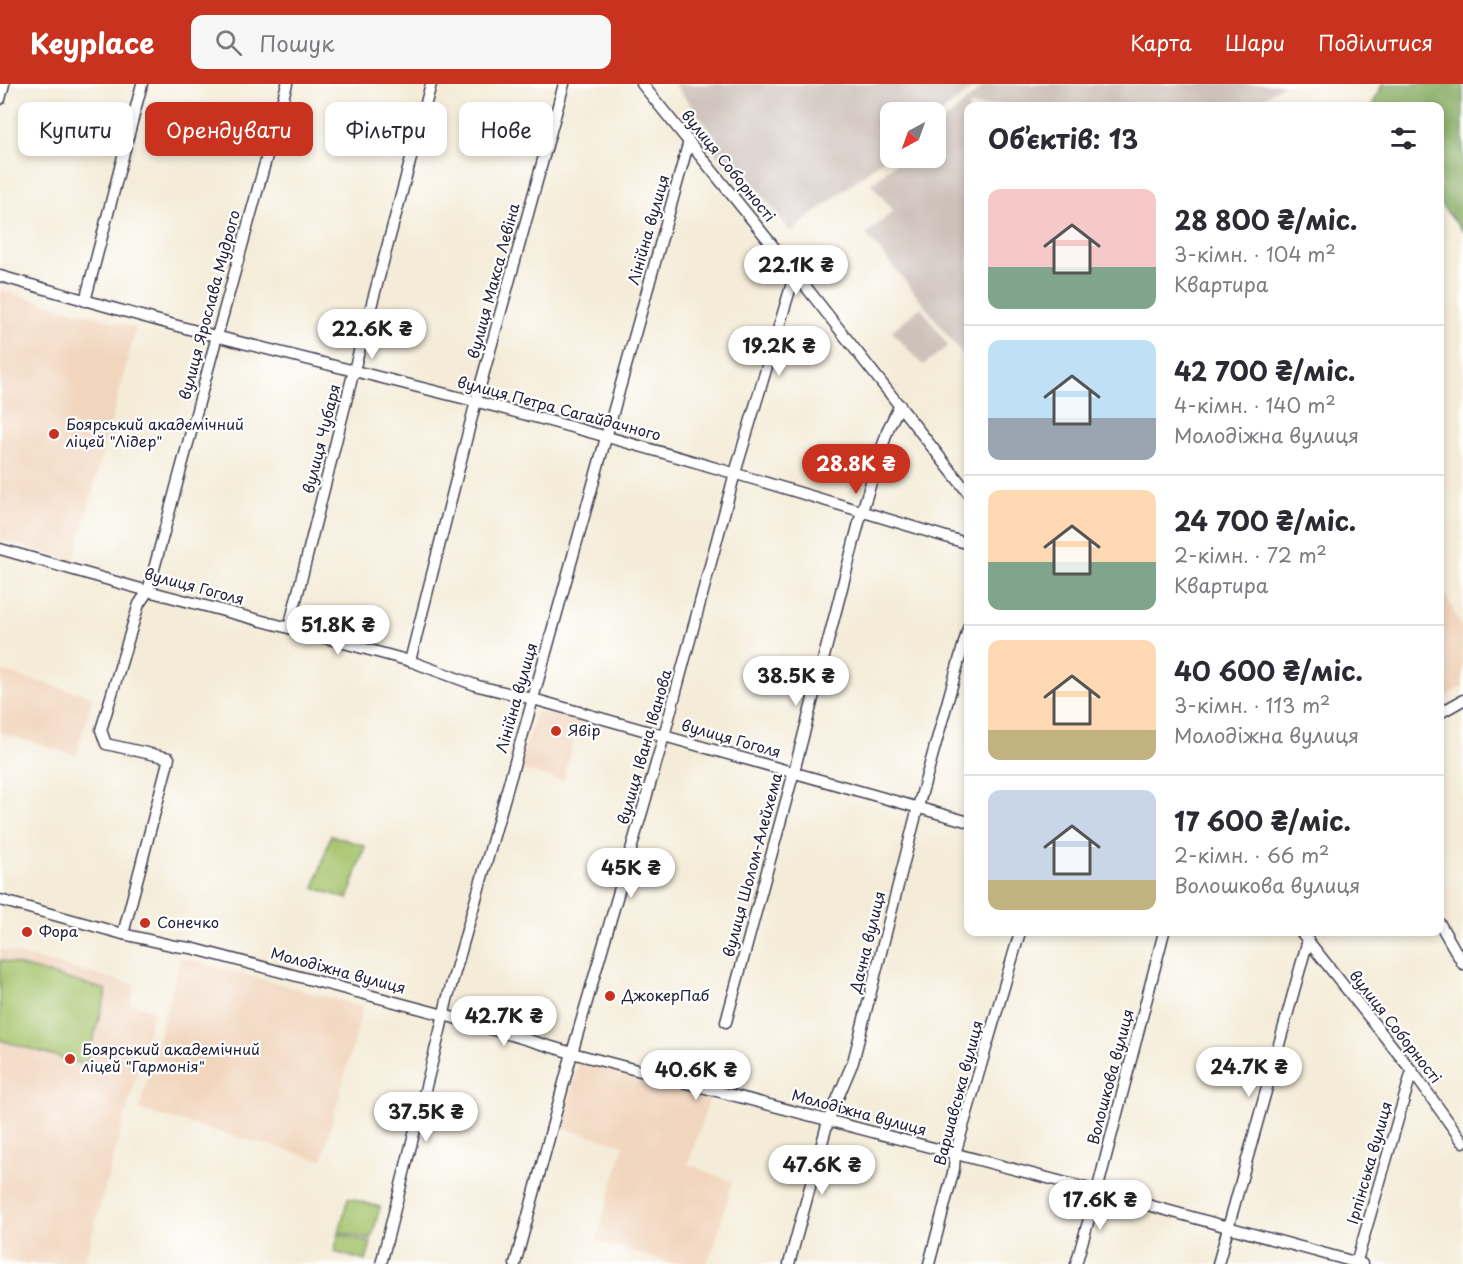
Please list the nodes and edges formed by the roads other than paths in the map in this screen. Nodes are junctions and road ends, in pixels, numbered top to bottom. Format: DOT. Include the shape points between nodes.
graph roads {
  1 [pos="4,84"];
  2 [pos="142,84"];
  3 [pos="287,84"];
  4 [pos="431,84"];
  5 [pos="564,84"];
  6 [pos="642,84"];
  7 [pos="0,99"];
  8 [pos="689,141"];
  9 [pos="795,273"];
  10 [pos="0,276"];
  11 [pos="85,301"];
  12 [pos="217,336"];
  13 [pos="354,370"];
  14 [pos="476,401"];
  15 [pos="900,405"];
  16 [pos="607,437"];
  17 [pos="735,473"];
  18 [pos="964,488"];
  19 [pos="862,511"];
  20 [pos="964,542"];
  21 [pos="0,549"];
  22 [pos="148,591"];
  23 [pos="289,628"];
  24 [pos="964,643"];
  25 [pos="410,661"];
  26 [pos="533,699"];
  27 [pos="1463,700"];
  28 [pos="1444,711"];
  29 [pos="664,736"];
  30 [pos="794,772"];
  31 [pos="918,807"];
  32 [pos="964,821"];
  33 [pos="0,900"];
  34 [pos="1444,931"];
  35 [pos="123,934"];
  36 [pos="1019,936"];
  37 [pos="1163,936"];
  38 [pos="1304,936"];
  39 [pos="1463,964"];
  40 [pos="444,1015"];
  41 [pos="726,1022"];
  42 [pos="572,1053"];
  43 [pos="1412,1071"];
  44 [pos="828,1121"];
  45 [pos="1463,1142"];
  46 [pos="955,1154"];
  47 [pos="1097,1191"];
  48 [pos="1228,1227"];
  49 [pos="381,1264"];
  50 [pos="515,1264"];
  51 [pos="789,1264"];
  52 [pos="929,1264"];
  53 [pos="1076,1264"];
  54 [pos="1218,1264"];
  55 [pos="1358,1264"];
  1 -- 7 [label="street"];
  2 -- 11 [label="street"];
  3 -- 12 [label="street, вулиця Ярослава Мудрого"];
  4 -- 13 [label="street, вулиця Чубаря"];
  5 -- 14 [label="street, вулиця Макса Левіна"];
  6 -- 8 [label="street, вулиця Соборності"];
  8 -- 9 [label="street, вулиця Соборності"];
  8 -- 16 [label="street, Лінійна вулиця"];
  9 -- 15 [label="street, вулиця Соборності"];
  9 -- 17 [label="street, вулиця Івана Іванова"];
  10 -- 11 [label="street, вулиця Петра Сагайдачного"];
  11 -- 12 [label="street, вулиця Петра Сагайдачного"];
  12 -- 13 [label="street, вулиця Петра Сагайдачного"];
  12 -- 22 [label="street, вулиця Ярослава Мудрого"];
  13 -- 14 [label="street, вулиця Петра Сагайдачного"];
  13 -- 23 [label="street, вулиця Чубаря"];
  14 -- 16 [label="street, вулиця Петра Сагайдачного"];
  14 -- 25 [label="street, вулиця Макса Левіна"];
  15 -- 18 [label="street, вулиця Соборності"];
  15 -- 19 [label="street, вулиця Шолом-Алейхема" via="888,429"];
  16 -- 17 [label="street, вулиця Петра Сагайдачного"];
  16 -- 26 [label="street, Лінійна вулиця"];
  17 -- 19 [label="street, вулиця Петра Сагайдачного"];
  17 -- 29 [label="street, вулиця Івана Іванова"];
  19 -- 20 [label="street, вулиця Петра Сагайдачного"];
  19 -- 30 [label="street, вулиця Шолом-Алейхема"];
  21 -- 22 [label="street, вулиця Гоголя"];
  22 -- 23 [label="street, вулиця Гоголя"];
  22 -- 35 [label="street, вулиця Ярослава Мудрого" via="139,604 101,730 105,744 169,758"];
  23 -- 25 [label="street, вулиця Гоголя"];
  24 -- 31 [label="street, Дачна вулиця"];
  25 -- 26 [label="street, вулиця Гоголя" via="478,686"];
  26 -- 29 [label="street, вулиця Гоголя"];
  26 -- 40 [label="street, Лінійна вулиця"];
  27 -- 28 [label="street"];
  29 -- 30 [label="street, вулиця Гоголя"];
  29 -- 42 [label="street, вулиця Івана Іванова"];
  30 -- 31 [label="street, вулиця Гоголя"];
  30 -- 41 [label="street, вулиця Шолом-Алейхема"];
  31 -- 32 [label="street, вулиця Гоголя"];
  31 -- 44 [label="street, Дачна вулиця" via="853,1062"];
  33 -- 35 [label="street, Молодіжна вулиця"];
  34 -- 39 [label="street"];
  35 -- 40 [label="street, Молодіжна вулиця" via="191,948"];
  36 -- 46 [label="street, Варшавська вулиця"];
  37 -- 47 [label="street, Волошкова вулиця"];
  38 -- 43 [label="street, вулиця Соборності"];
  38 -- 48 [label="street"];
  40 -- 42 [label="street, Молодіжна вулиця"];
  40 -- 49 [label="street, Лінійна вулиця"];
  42 -- 44 [label="street, Молодіжна вулиця"];
  42 -- 50 [label="street, вулиця Івана Іванова"];
  43 -- 45 [label="street, вулиця Соборності"];
  43 -- 55 [label="street, Ірпінська вулиця"];
  44 -- 46 [label="street, Молодіжна вулиця"];
  44 -- 51 [label="street, Дачна вулиця"];
  46 -- 47 [label="street, Молодіжна вулиця"];
  46 -- 52 [label="street, Варшавська вулиця"];
  47 -- 48 [label="street, Молодіжна вулиця"];
  47 -- 53 [label="street, Волошкова вулиця"];
  48 -- 54 [label="street"];
  48 -- 55 [label="street, Молодіжна вулиця"];
}
